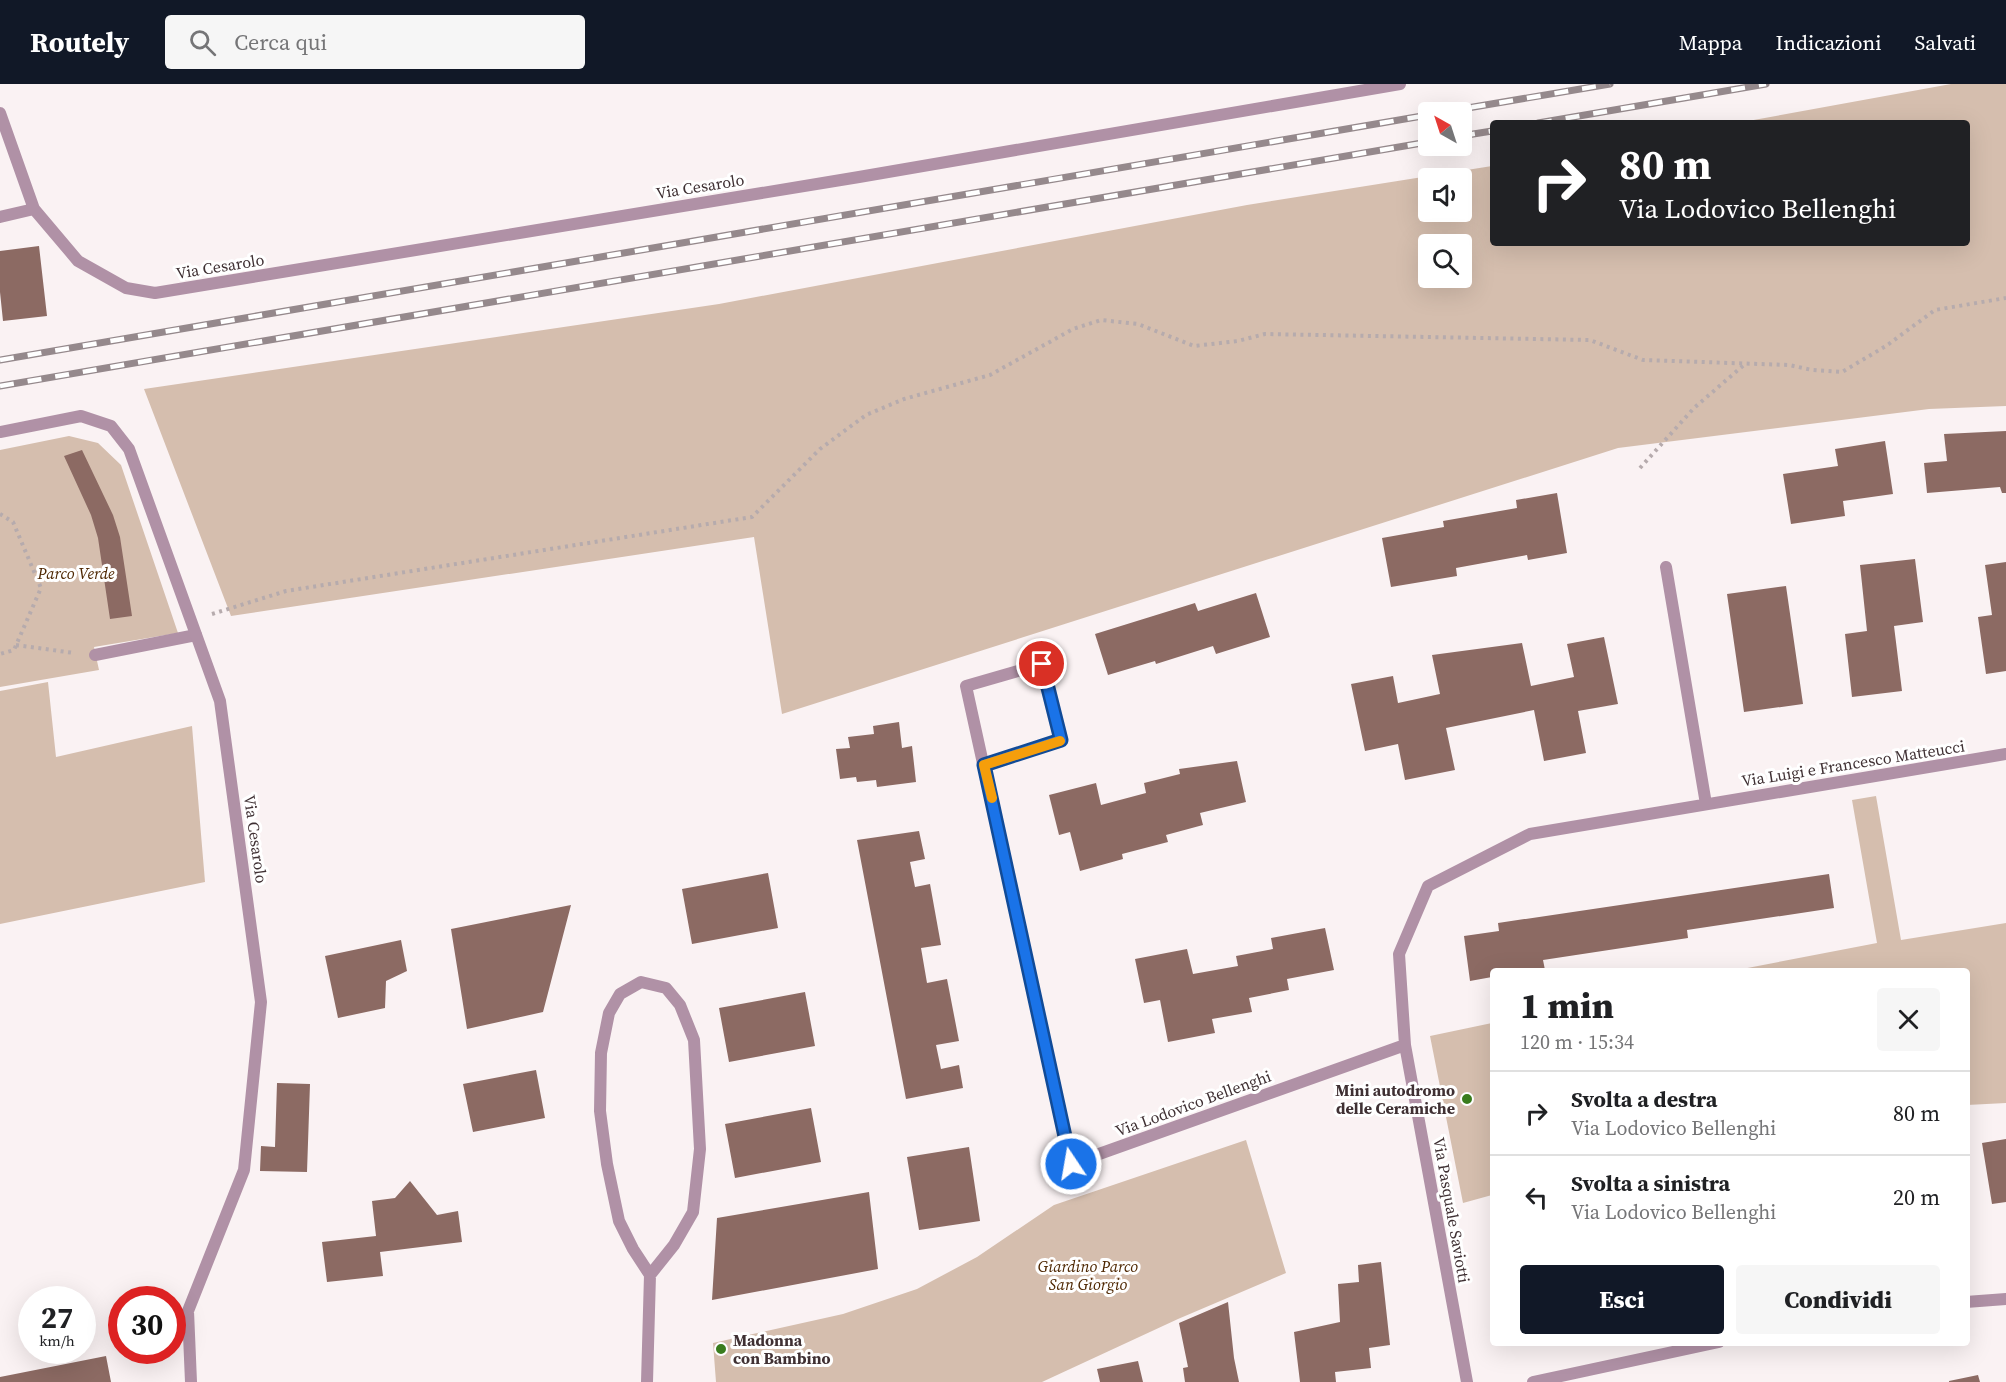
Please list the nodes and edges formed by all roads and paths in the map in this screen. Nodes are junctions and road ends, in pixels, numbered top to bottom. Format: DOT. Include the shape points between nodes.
graph roads {
  1 [pos="1400,84"];
  2 [pos="0,113"];
  3 [pos="34,208"];
  4 [pos="0,217"];
  5 [pos="2006,298"];
  6 [pos="1745,364"];
  7 [pos="0,432"];
  8 [pos="1640,468"];
  9 [pos="0,514"];
  10 [pos="1666,567"];
  11 [pos="191,621"];
  12 [pos="196,635"];
  13 [pos="16,645"];
  14 [pos="0,654"];
  15 [pos="95,656"];
  16 [pos="2006,754"];
  17 [pos="984,765"];
  18 [pos="1706,804"];
  19 [pos="1405,1045"];
  20 [pos="650,1275"];
  21 [pos="2006,1299"];
  22 [pos="1970,1302"];
  23 [pos="1700,1346"];
  24 [pos="191,1382"];
  25 [pos="647,1382"];
  26 [pos="1467,1382"];
  27 [pos="1533,1382"];
  1 -- 3 [label="street, Via Cesarolo" via="155,293 126,288 78,261"];
  2 -- 3 [label="street, Via Cesarolo"];
  3 -- 4 [label="street"];
  5 -- 6 [label="path" via="1935,310 1842,372"];
  6 -- 8 [label="path" via="1694,408"];
  6 -- 11 [label="path" via="1643,360 1590,340 1265,334 1194,345 1138,324 1101,320 1073,329 990,375 904,399 866,415 820,449 752,517 286,591"];
  7 -- 11 [label="street, Via Cesarolo" via="81,416 111,426 129,449"];
  9 -- 13 [label="path" via="13,522 41,588"];
  10 -- 18 [label="street"];
  11 -- 12 [label="street, Via Cesarolo"];
  12 -- 15 [label="street"];
  12 -- 24 [label="street, Via Cesarolo" via="220,700 261,1002 244,1170 188,1311"];
  13 -- 14 [label="path" via="14,650"];
  13 -- 15 [label="path"];
  16 -- 18 [label="street, Via Luigi e Francesco Matteucci"];
  17 -- 17 [label="street, Via Lodovico Bellenghi" via="1061,740 1042,664 966,686"];
  17 -- 19 [label="street, Via Lodovico Bellenghi" via="1071,1164"];
  18 -- 19 [label="street, Via Luigi e Francesco Matteucci" via="1530,834 1428,886 1399,954"];
  19 -- 26 [label="street, Via Pasquale Saviotti"];
  20 -- 20 [label="street" via="675,1245 693,1212 700,1149 694,1040 680,1005 666,988 641,982 620,994 609,1013 601,1053 600,1111 619,1221"];
  20 -- 25 [label="street"];
  21 -- 22 [label="street"];
  23 -- 27 [label="street"];
}
